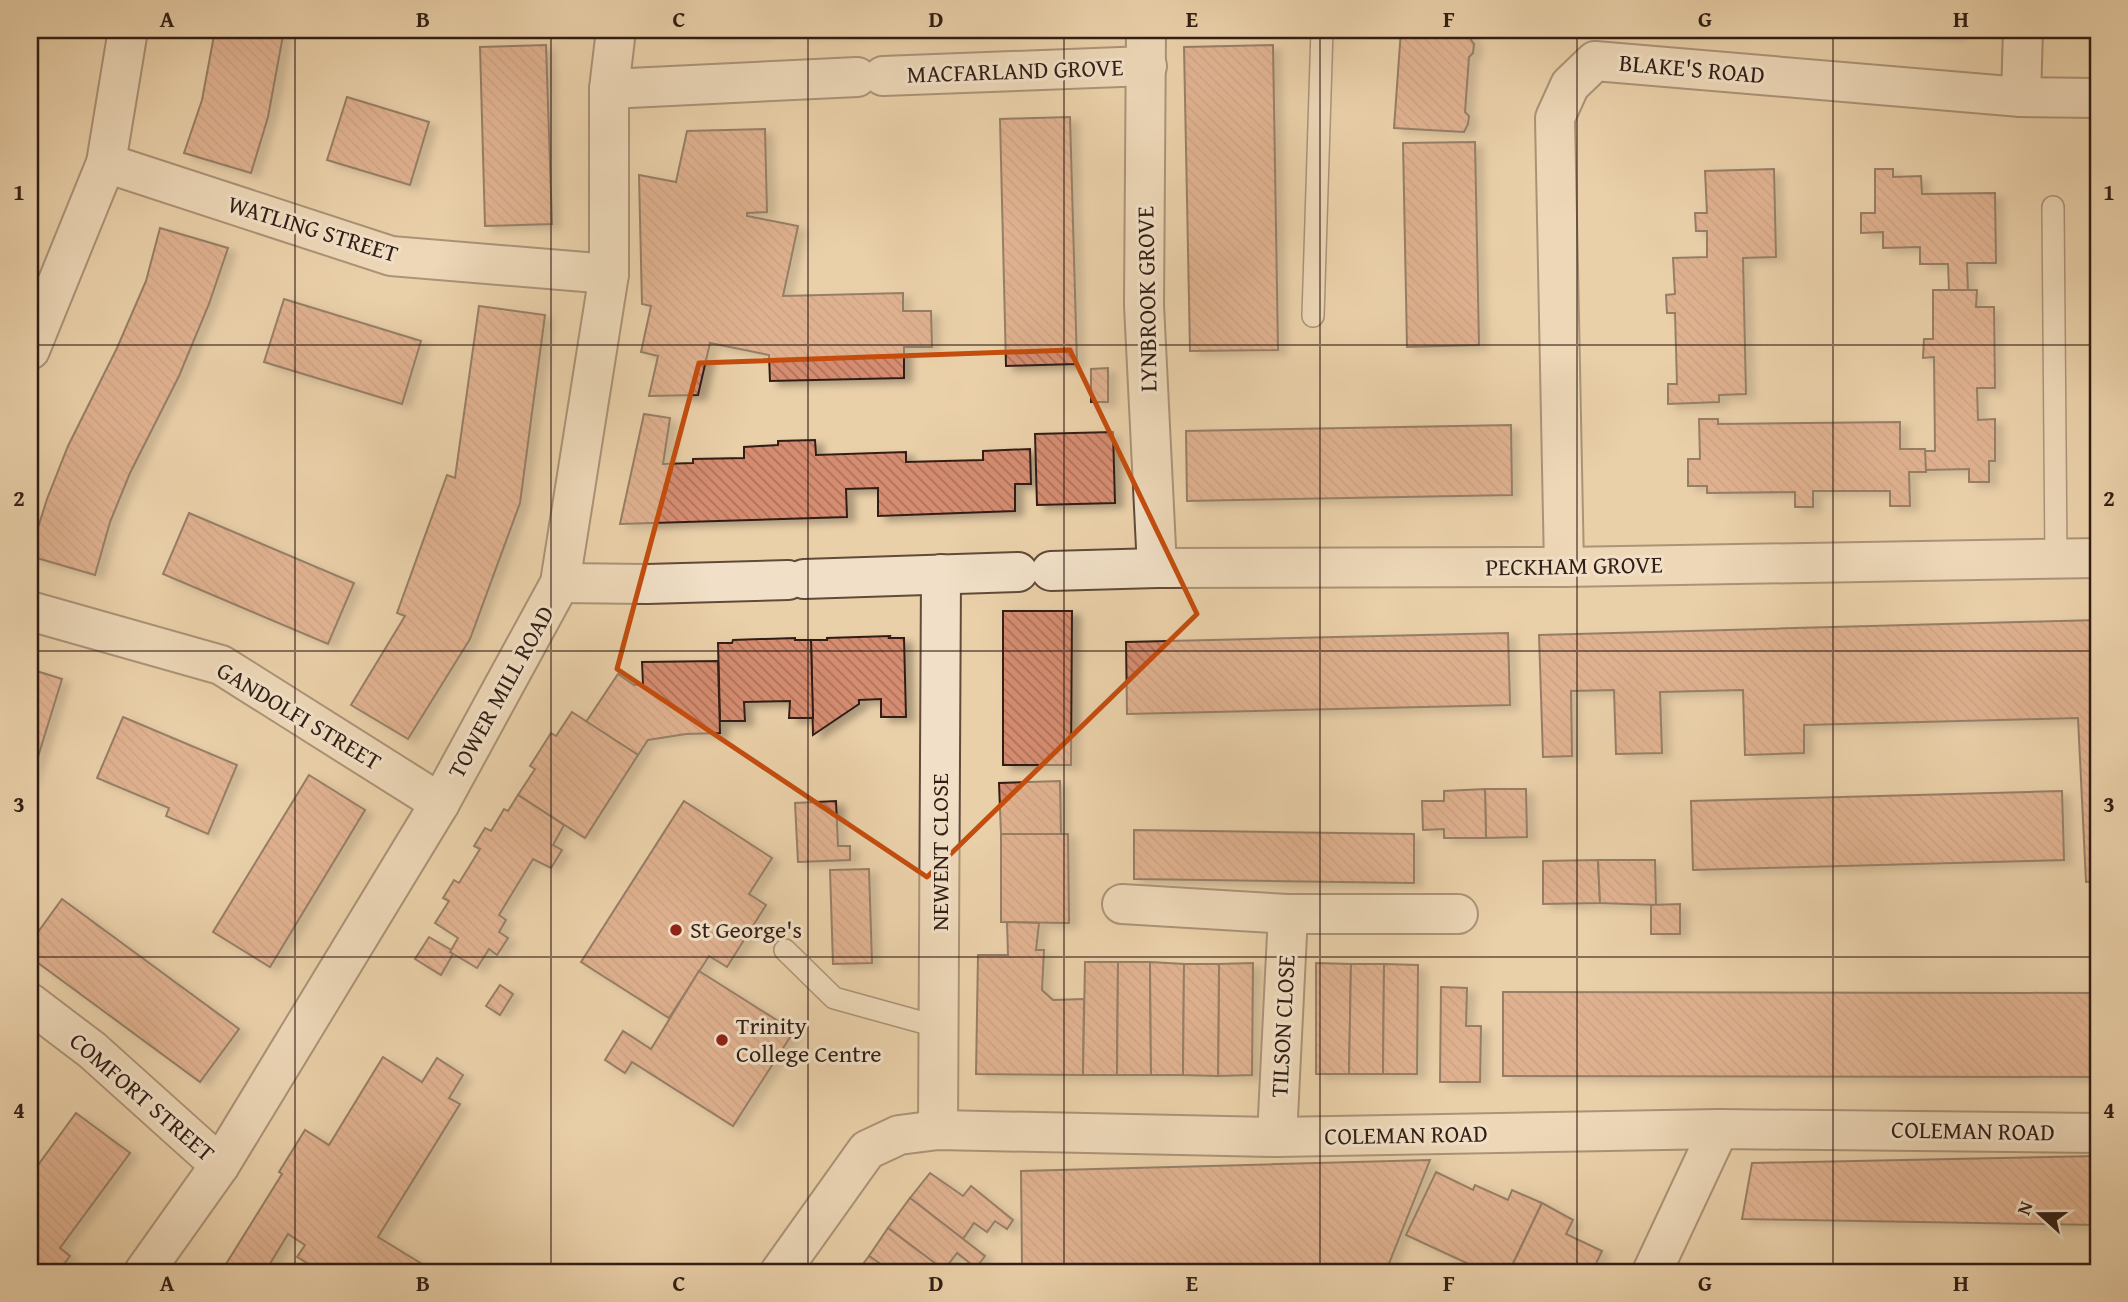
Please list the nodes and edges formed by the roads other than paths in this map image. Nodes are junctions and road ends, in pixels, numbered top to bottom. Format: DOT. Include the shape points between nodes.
graph roads {
  1 [pos="128,30"];
  2 [pos="616,30"];
  3 [pos="1322,30"];
  4 [pos="2023,30"];
  5 [pos="1147,48"];
  6 [pos="609,89"];
  7 [pos="2021,97"];
  8 [pos="2098,98"];
  9 [pos="106,163"];
  10 [pos="2053,207"];
  11 [pos="609,274"];
  12 [pos="1313,316"];
  13 [pos="30,350"];
  14 [pos="2098,558"];
  15 [pos="2056,559"];
  16 [pos="1564,567"];
  17 [pos="1157,568"];
  18 [pos="941,575"];
  19 [pos="560,583"];
  20 [pos="30,611"];
  21 [pos="440,803"];
  22 [pos="1122,904"];
  23 [pos="1289,914"];
  24 [pos="1458,914"];
  25 [pos="785,950"];
  26 [pos="30,1003"];
  27 [pos="939,1027"];
  28 [pos="1719,1129"];
  29 [pos="938,1130"];
  30 [pos="2098,1133"];
  31 [pos="1277,1137"];
  32 [pos="220,1164"];
  33 [pos="144,1272"];
  34 [pos="780,1272"];
  35 [pos="1651,1272"];
  1 -- 9 [label="street"];
  2 -- 6 [label="street, TOWER MILL ROAD"];
  3 -- 12 [label="lane"];
  4 -- 7 [label="street"];
  5 -- 6 [label="street, MACFARLAND GROVE" via="870,76"];
  5 -- 17 [label="street, LYNBROOK GROVE" via="1144,305"];
  6 -- 11 [label="street, TOWER MILL ROAD"];
  7 -- 8 [label="street, BLAKE'S ROAD"];
  7 -- 16 [label="street, BLAKE'S ROAD" via="1595,61 1570,85 1555,118"];
  9 -- 11 [label="street, WATLING STREET" via="391,256"];
  9 -- 13 [label="street"];
  10 -- 15 [label="lane"];
  11 -- 19 [label="street, TOWER MILL ROAD"];
  14 -- 15 [label="street, PECKHAM GROVE"];
  15 -- 16 [label="street, PECKHAM GROVE"];
  16 -- 17 [label="street, PECKHAM GROVE"];
  17 -- 18 [label="street, PECKHAM GROVE"];
  18 -- 19 [label="street"];
  18 -- 27 [label="street, NEWENT CLOSE"];
  19 -- 21 [label="street, TOWER MILL ROAD"];
  20 -- 21 [label="street, GANDOLFI STREET" via="221,665"];
  21 -- 32 [label="street, TOWER MILL ROAD"];
  22 -- 23 [label="street"];
  23 -- 24 [label="street"];
  23 -- 31 [label="street, TILSON CLOSE"];
  25 -- 27 [label="lane" via="834,998"];
  26 -- 32 [label="street, COMFORT STREET"];
  27 -- 29 [label="street, NEWENT CLOSE"];
  28 -- 30 [label="street, COLEMAN ROAD"];
  28 -- 31 [label="street, COLEMAN ROAD"];
  28 -- 35 [label="street"];
  29 -- 31 [label="street, COLEMAN ROAD"];
  29 -- 34 [label="street, COLEMAN ROAD" via="899,1135 867,1150"];
  32 -- 33 [label="street, TOWER MILL ROAD"];
}
